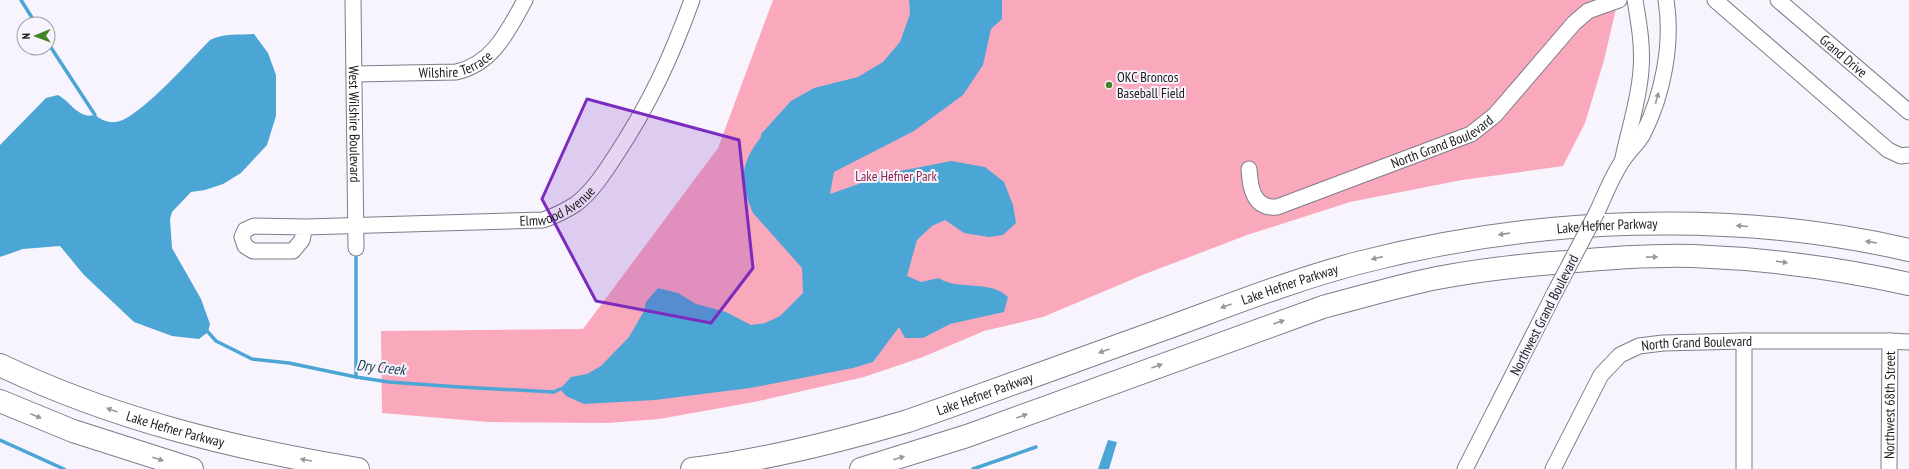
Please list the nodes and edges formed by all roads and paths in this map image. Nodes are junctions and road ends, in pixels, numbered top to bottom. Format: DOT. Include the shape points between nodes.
graph roads {
  1 [pos="353,0"];
  2 [pos="525,0"];
  3 [pos="692,0"];
  4 [pos="1619,0"];
  5 [pos="1635,0"];
  6 [pos="1666,0"];
  7 [pos="1715,0"];
  8 [pos="1778,0"];
  9 [pos="354,74"];
  10 [pos="1909,112"];
  11 [pos="1909,155"];
  12 [pos="1620,166"];
  13 [pos="1249,169"];
  14 [pos="356,225"];
  15 [pos="305,227"];
  16 [pos="356,248"];
  17 [pos="1909,250"];
  18 [pos="1909,284"];
  19 [pos="1744,341"];
  20 [pos="1890,341"];
  21 [pos="1909,342"];
  22 [pos="0,365"];
  23 [pos="0,400"];
  24 [pos="192,469"];
  25 [pos="358,469"];
  26 [pos="692,469"];
  27 [pos="861,469"];
  28 [pos="1465,469"];
  29 [pos="1553,469"];
  30 [pos="1744,469"];
  31 [pos="1889,469"];
  1 -- 9 [label="street, West Wilshire Boulevard"];
  2 -- 9 [label="street, Wilshire Terrace" via="508,32 494,51 469,69 456,72"];
  3 -- 14 [label="street, Elmwood Avenue" via="673,52 644,110 605,171 577,203 543,220"];
  4 -- 13 [label="street, North Grand Boulevard" via="1588,11 1574,23 1495,116 1471,134 1277,207 1256,200 1250,188"];
  5 -- 12 [label="street, Northwest Grand Boulevard" via="1641,36 1641,71"];
  12 -- 6 [label="street, Northwest Grand Boulevard, one-way" via="1643,135 1654,109 1666,52"];
  7 -- 11 [label="street" via="1888,150 1901,156"];
  8 -- 10 [label="street, Grand Drive"];
  9 -- 14 [label="street, West Wilshire Boulevard"];
  12 -- 28 [label="street, Northwest Grand Boulevard, bridge"];
  14 -- 15 [label="street, Elmwood Avenue"];
  14 -- 16 [label="street, West Wilshire Boulevard"];
  17 -- 26 [label="highway, Lake Hefner Parkway, one-way" via="1782,229 1687,223 1524,231 1433,245 1357,263 1267,291 908,421 795,451"];
  27 -- 18 [label="highway, one-way" via="967,436 1323,307 1438,278 1522,265 1613,258 1692,256 1776,261 1869,275"];
  19 -- 20 [label="street, North Grand Boulevard"];
  19 -- 29 [label="street, North Grand Boulevard" via="1650,344 1620,355 1601,375"];
  19 -- 30 [label="street"];
  20 -- 21 [label="street, North Grand Boulevard"];
  20 -- 31 [label="street, Northwest 68th Street"];
  25 -- 22 [label="highway, Lake Hefner Parkway, one-way" via="296,459 186,434 132,418"];
  23 -- 24 [label="highway, one-way" via="73,431"];
}
